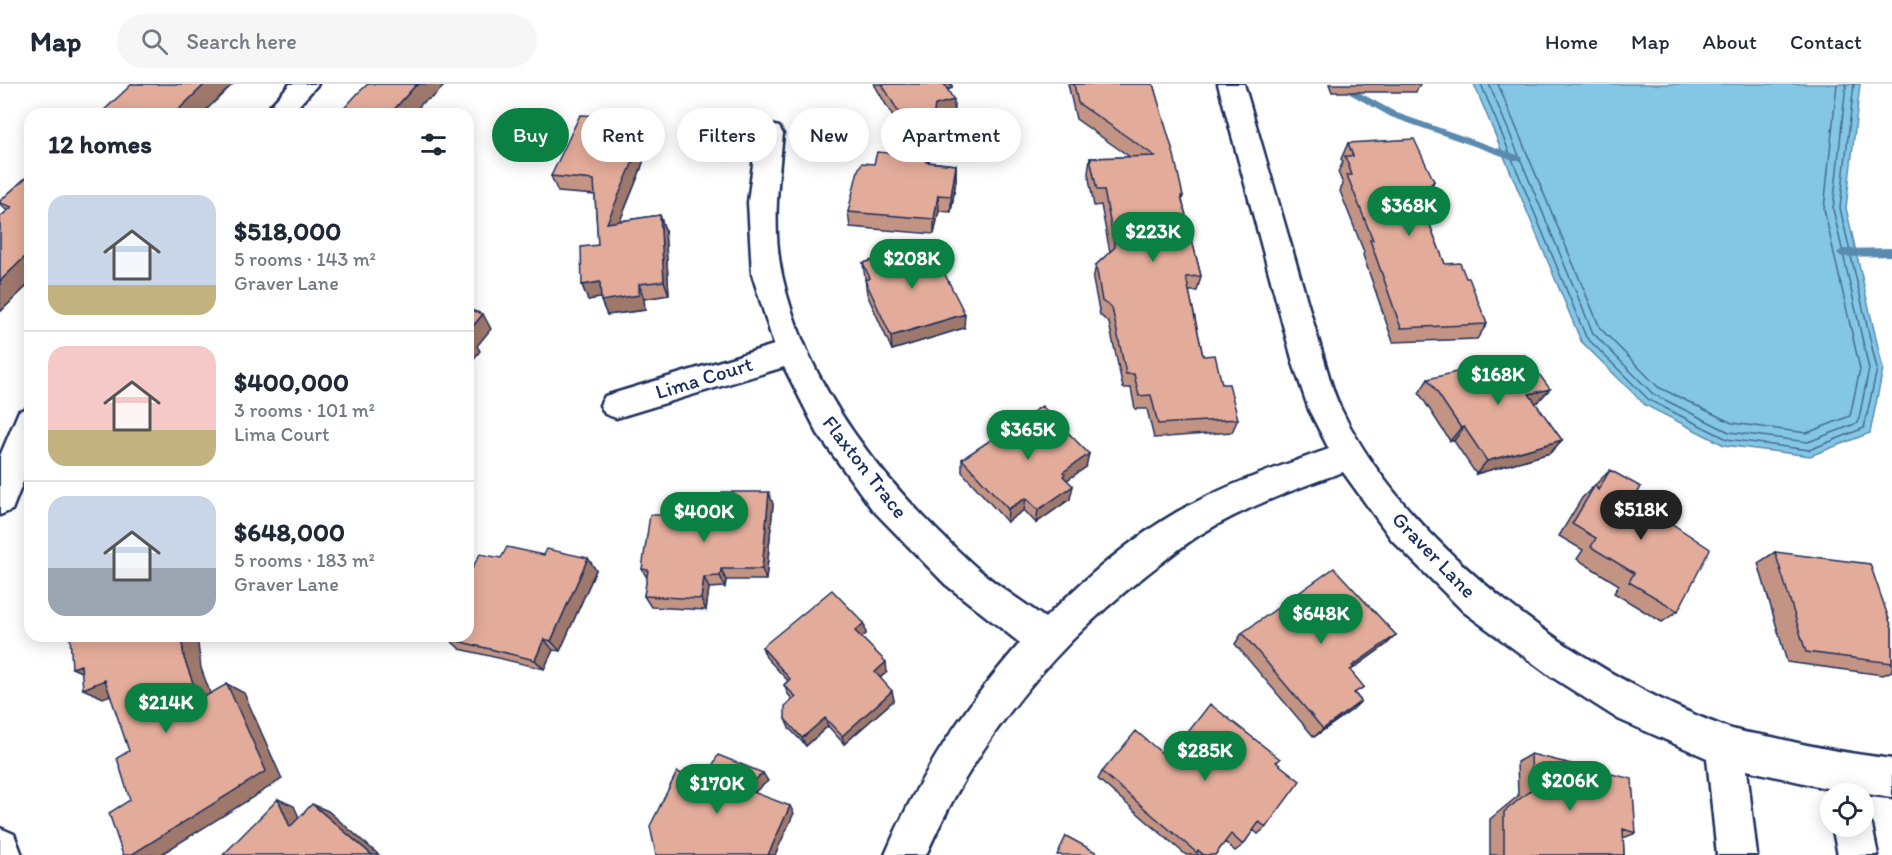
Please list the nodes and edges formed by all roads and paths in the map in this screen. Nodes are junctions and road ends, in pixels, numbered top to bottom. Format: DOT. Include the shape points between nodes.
graph roads {
  1 [pos="305,84"];
  2 [pos="1231,84"];
  3 [pos="282,108"];
  4 [pos="767,162"];
  5 [pos="792,352"];
  6 [pos="616,405"];
  7 [pos="24,436"];
  8 [pos="1350,456"];
  9 [pos="0,500"];
  10 [pos="1045,640"];
  11 [pos="1725,746"];
  12 [pos="1892,778"];
  13 [pos="1842,783"];
  14 [pos="1854,837"];
  15 [pos="0,849"];
  16 [pos="2,855"];
  17 [pos="905,855"];
  18 [pos="1737,855"];
  19 [pos="1858,855"];
  1 -- 3 [label="street"];
  2 -- 8 [label="street, Graver Lane" via="1310,366 1325,410"];
  4 -- 5 [label="street, Flaxton Trace" via="762,202 767,274"];
  5 -- 6 [label="street, Lima Court"];
  5 -- 10 [label="street, Flaxton Trace" via="829,425 884,499 957,573"];
  7 -- 9 [label="street"];
  8 -- 10 [label="street" via="1267,484 1189,523 1115,576"];
  8 -- 11 [label="street, Graver Lane" via="1404,529 1477,600 1565,665 1630,706"];
  10 -- 17 [label="street" via="978,722 919,821"];
  11 -- 13 [label="street, Graver Lane"];
  11 -- 18 [label="street"];
  12 -- 13 [label="street, Graver Lane"];
  14 -- 19 [label="street"];
  15 -- 16 [label="street"];
}
